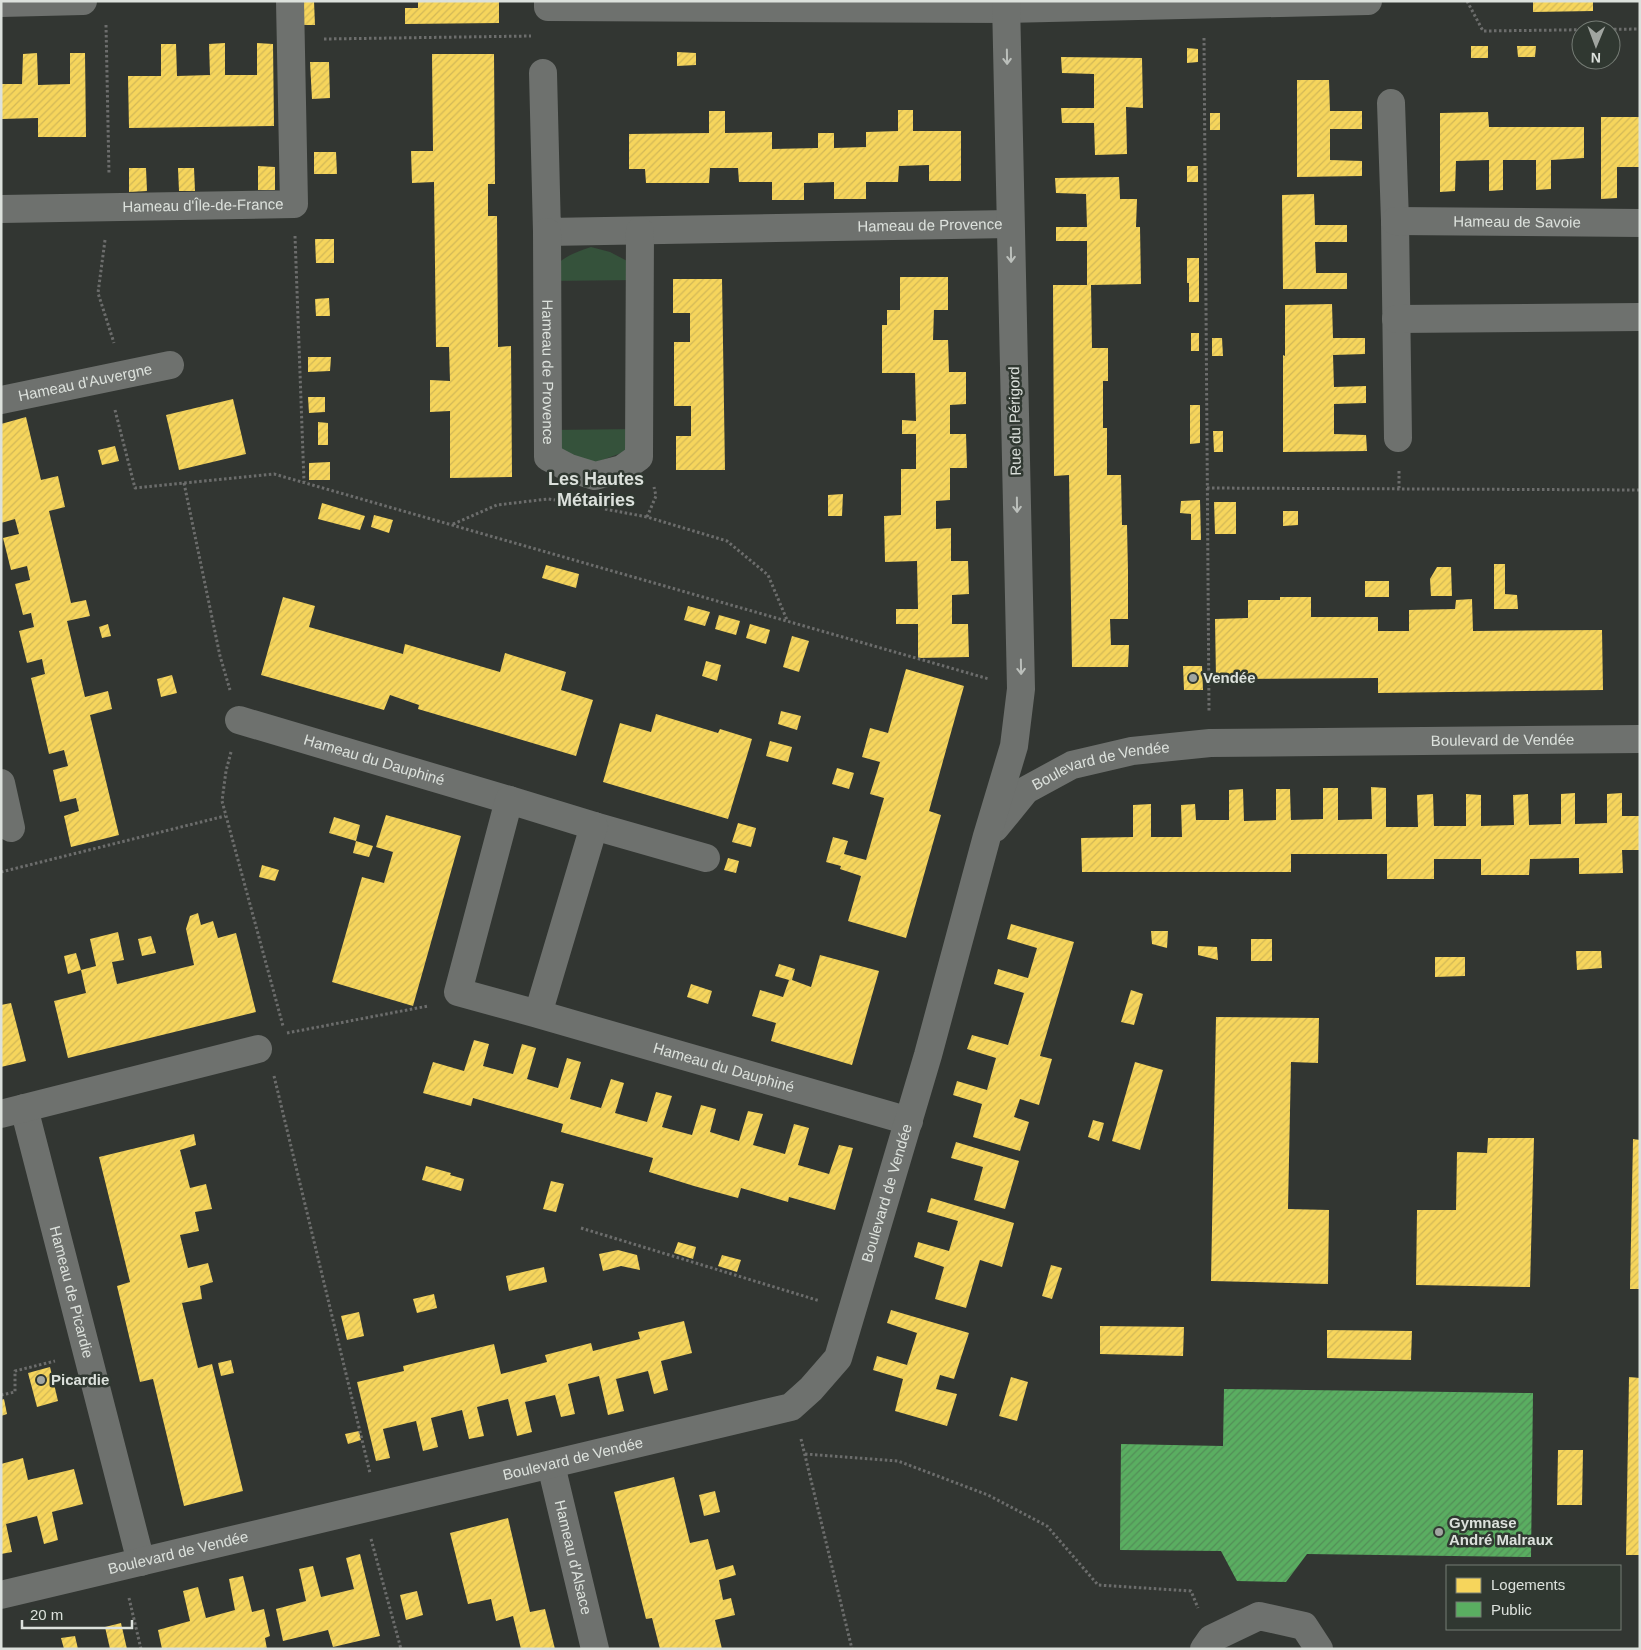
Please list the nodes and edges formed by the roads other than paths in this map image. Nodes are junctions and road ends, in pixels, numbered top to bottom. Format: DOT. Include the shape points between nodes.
graph roads {
  1 [pos="83,1"];
  2 [pos="290,1"];
  3 [pos="548,1"];
  4 [pos="1368,1"];
  5 [pos="1,3"];
  6 [pos="1006,5"];
  7 [pos="543,73"];
  8 [pos="1392,103"];
  9 [pos="1,209"];
  10 [pos="1395,221"];
  11 [pos="1640,223"];
  12 [pos="1010,224"];
  13 [pos="640,231"];
  14 [pos="547,232"];
  15 [pos="1640,317"];
  16 [pos="1396,319"];
  17 [pos="170,366"];
  18 [pos="1,400"];
  19 [pos="1398,438"];
  20 [pos="239,720"];
  21 [pos="1640,740"];
  22 [pos="1,783"];
  23 [pos="509,800"];
  24 [pos="594,826"];
  25 [pos="12,828"];
  26 [pos="987,836"];
  27 [pos="706,858"];
  28 [pos="538,1014"];
  29 [pos="258,1049"];
  30 [pos="13,1111"];
  31 [pos="909,1121"];
  32 [pos="551,1465"];
  33 [pos="131,1564"];
  34 [pos="1,1595"];
  35 [pos="1207,1644"];
  36 [pos="595,1649"];
  37 [pos="1318,1649"];
  1 -- 5 [label="street"];
  2 -- 9 [label="street, Hameau d'Île-de-France" via="294,204"];
  3 -- 6 [label="street" via="548,7"];
  4 -- 6 [label="street"];
  6 -- 12 [label="street, Rue du Périgord, one-way"];
  7 -- 14 [label="street, Hameau de Provence"];
  8 -- 10 [label="street"];
  10 -- 11 [label="street, Hameau de Savoie"];
  10 -- 16 [label="street"];
  12 -- 13 [label="street, Hameau de Provence"];
  12 -- 26 [label="street, Rue du Périgord, one-way" via="1021,689 1014,746"];
  13 -- 14 [label="street, Hameau de Provence"];
  13 -- 14 [label="street, Hameau de Provence" via="639,458 622,469 595,476 569,468 548,456"];
  15 -- 16 [label="street"];
  16 -- 19 [label="street"];
  17 -- 18 [label="street, Hameau d'Auvergne"];
  20 -- 23 [label="street, Hameau du Dauphiné"];
  21 -- 26 [label="street, Boulevard de Vendée" via="1210,744 1132,751 1072,765 1026,790"];
  22 -- 25 [label="street"];
  23 -- 24 [label="street, Hameau du Dauphiné"];
  23 -- 28 [label="street, Hameau du Dauphiné" via="458,992"];
  24 -- 27 [label="street, Hameau du Dauphiné"];
  24 -- 28 [label="street"];
  26 -- 31 [label="street, Boulevard de Vendée"];
  28 -- 31 [label="street, Hameau du Dauphiné"];
  29 -- 30 [label="street, Hameau de Picardie"];
  30 -- 33 [label="street, Hameau de Picardie" via="87,1352"];
  31 -- 32 [label="street, Boulevard de Vendée" via="838,1358 811,1390 791,1408"];
  32 -- 33 [label="street, Boulevard de Vendée"];
  32 -- 36 [label="street, Hameau d'Alsace"];
  33 -- 34 [label="street, Boulevard de Vendée"];
  35 -- 37 [label="street" via="1259,1616 1304,1626"];
}
